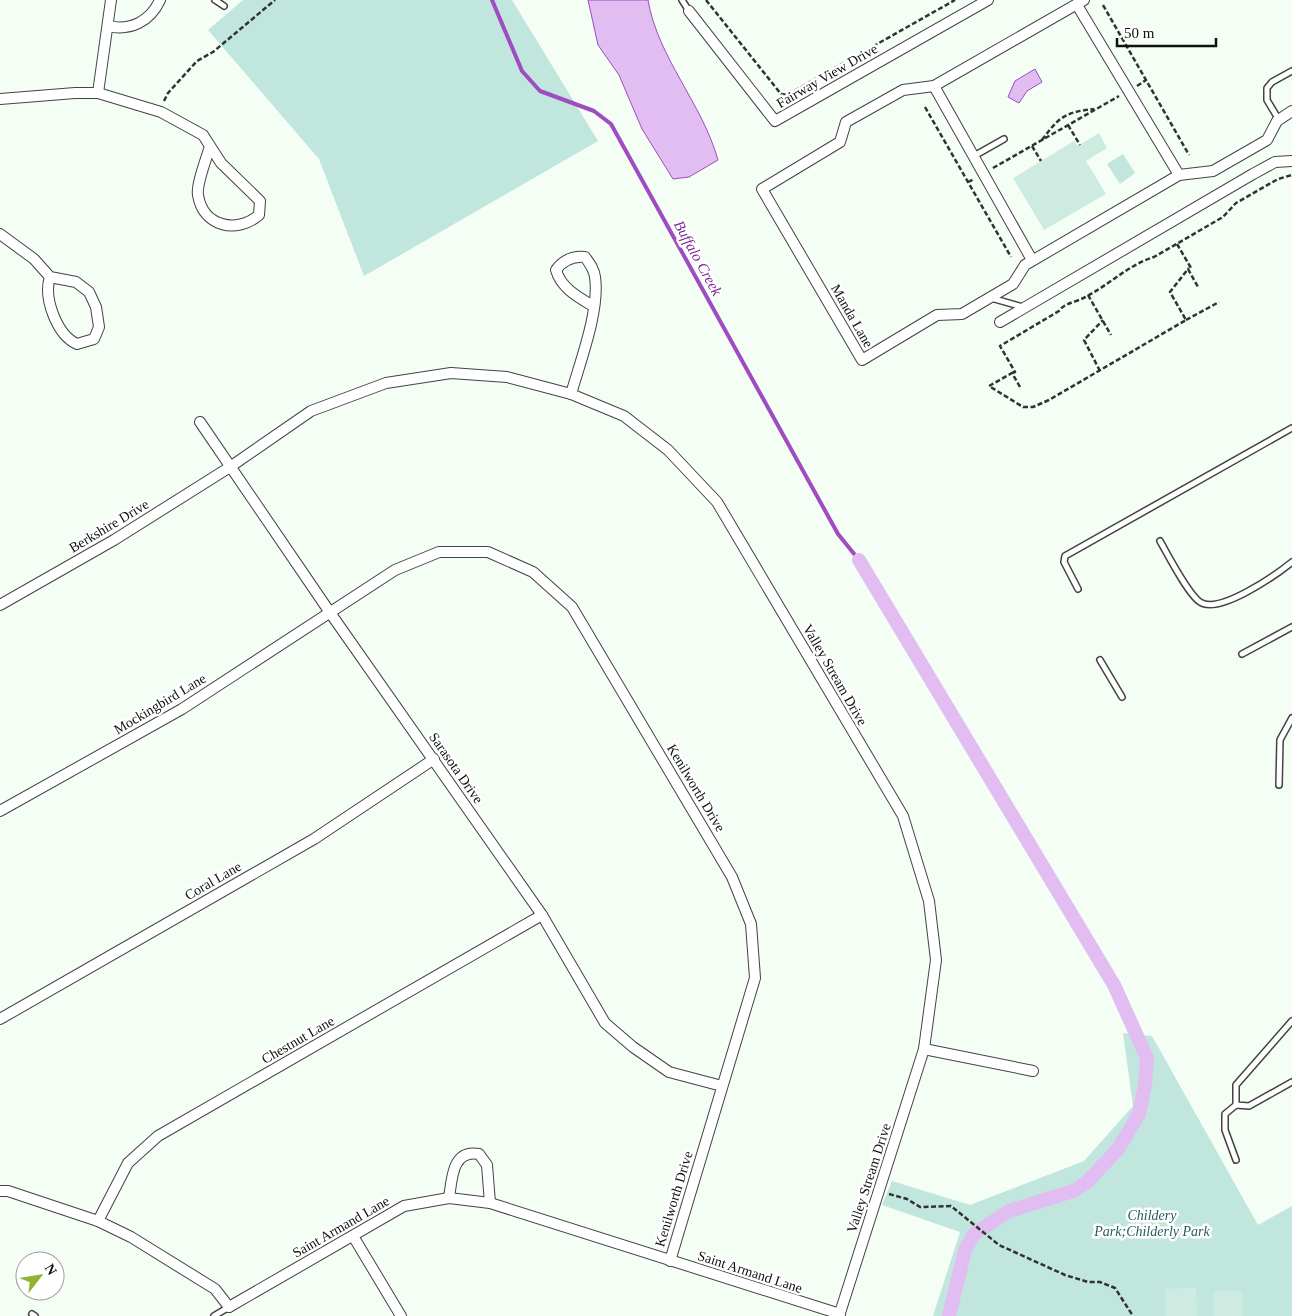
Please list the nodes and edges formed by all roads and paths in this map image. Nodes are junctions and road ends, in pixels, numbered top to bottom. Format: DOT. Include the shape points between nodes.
graph roads {
  1 [pos="111,0"];
  2 [pos="160,0"];
  3 [pos="215,0"];
  4 [pos="275,0"];
  5 [pos="682,0"];
  6 [pos="706,0"];
  7 [pos="955,0"];
  8 [pos="988,0"];
  9 [pos="1080,2"];
  10 [pos="1103,5"];
  11 [pos="224,6"];
  12 [pos="689,11"];
  13 [pos="108,26"];
  14 [pos="1292,71"];
  15 [pos="1146,80"];
  16 [pos="934,86"];
  17 [pos="1128,90"];
  18 [pos="98,93"];
  19 [pos="0,99"];
  20 [pos="925,107"];
  21 [pos="1096,109"];
  22 [pos="159,111"];
  23 [pos="1292,111"];
  24 [pos="1279,120"];
  25 [pos="1068,125"];
  26 [pos="1004,139"];
  27 [pos="1041,141"];
  28 [pos="1080,145"];
  29 [pos="210,146"];
  30 [pos="1032,146"];
  31 [pos="1189,155"];
  32 [pos="974,156"];
  33 [pos="1041,161"];
  34 [pos="1292,161"];
  35 [pos="984,173"];
  36 [pos="1179,175"];
  37 [pos="1292,175"];
  38 [pos="968,182"];
  39 [pos="0,234"];
  40 [pos="1177,244"];
  41 [pos="1011,257"];
  42 [pos="1032,260"];
  43 [pos="1188,269"];
  44 [pos="50,277"];
  45 [pos="1198,287"];
  46 [pos="1088,295"];
  47 [pos="990,298"];
  48 [pos="1219,302"];
  49 [pos="593,306"];
  50 [pos="1025,307"];
  51 [pos="1102,320"];
  52 [pos="1186,320"];
  53 [pos="1000,322"];
  54 [pos="1111,335"];
  55 [pos="1100,371"];
  56 [pos="1012,373"];
  57 [pos="1020,387"];
  58 [pos="571,394"];
  59 [pos="200,422"];
  60 [pos="1292,428"];
  61 [pos="230,468"];
  62 [pos="1160,541"];
  63 [pos="1292,562"];
  64 [pos="1078,589"];
  65 [pos="0,605"];
  66 [pos="331,614"];
  67 [pos="1292,627"];
  68 [pos="1242,654"];
  69 [pos="1100,660"];
  70 [pos="1122,697"];
  71 [pos="1292,718"];
  72 [pos="434,759"];
  73 [pos="1279,785"];
  74 [pos="0,811"];
  75 [pos="542,915"];
  76 [pos="0,1019"];
  77 [pos="1292,1021"];
  78 [pos="924,1049"];
  79 [pos="1033,1071"];
  80 [pos="1292,1082"];
  81 [pos="722,1086"];
  82 [pos="1236,1106"];
  83 [pos="1236,1160"];
  84 [pos="0,1191"];
  85 [pos="879,1191"];
  86 [pos="449,1198"];
  87 [pos="490,1203"];
  88 [pos="98,1221"];
  89 [pos="353,1236"];
  90 [pos="670,1261"];
  91 [pos="229,1312"];
  92 [pos="839,1315"];
  93 [pos="214,1316"];
  94 [pos="401,1316"];
  95 [pos="1133,1316"];
  1 -- 13 [label="street" via="108,4"];
  2 -- 13 [label="street" via="147,18 132,27"];
  3 -- 11 [label="lane"];
  4 -- 22 [label="path" via="213,52 197,61 168,93"];
  5 -- 12 [label="lane"];
  6 -- 7 [label="path" via="781,94 787,95"];
  8 -- 12 [label="street, Fairway View Drive" via="775,121"];
  9 -- 16 [label="street, Manda Lane"];
  9 -- 17 [label="street"];
  10 -- 15 [label="path"];
  13 -- 18 [label="street"];
  14 -- 24 [label="lane" via="1267,88 1267,100"];
  15 -- 17 [label="path"];
  15 -- 31 [label="path"];
  16 -- 32 [label="street"];
  16 -- 47 [label="street, Manda Lane" via="903,90 846,122 840,142 762,189 862,360 937,315 962,314"];
  17 -- 21 [label="path"];
  17 -- 36 [label="street"];
  18 -- 19 [label="street"];
  18 -- 22 [label="street"];
  20 -- 38 [label="path"];
  21 -- 25 [label="path"];
  21 -- 27 [label="path" via="1068,112 1058,119"];
  22 -- 29 [label="street" via="203,135"];
  23 -- 24 [label="street, Manda Lane"];
  24 -- 36 [label="street, Manda Lane" via="1267,140 1213,171"];
  25 -- 27 [label="path"];
  25 -- 28 [label="path"];
  26 -- 32 [label="lane"];
  27 -- 30 [label="path"];
  29 -- 29 [label="street" via="197,194 208,217 225,226 249,224 259,215 260,201 221,163"];
  30 -- 33 [label="path"];
  30 -- 35 [label="path"];
  32 -- 35 [label="street"];
  34 -- 50 [label="street" via="1275,162 1252,174"];
  35 -- 38 [label="path"];
  35 -- 42 [label="street"];
  36 -- 42 [label="street, Manda Lane"];
  37 -- 40 [label="path" via="1278,179 1236,203 1223,217"];
  38 -- 41 [label="path"];
  39 -- 44 [label="street" via="34,259"];
  40 -- 43 [label="path" via="1191,268"];
  40 -- 46 [label="path" via="1142,260"];
  42 -- 47 [label="street, Manda Lane" via="1024,265 1013,284"];
  43 -- 45 [label="path"];
  43 -- 52 [label="path" via="1170,292"];
  44 -- 44 [label="street" via="50,302 67,340 77,344 94,339 99,327 96,307 89,292 76,282"];
  46 -- 51 [label="path"];
  46 -- 56 [label="path" via="1064,305 1000,346"];
  47 -- 50 [label="lane"];
  48 -- 52 [label="path"];
  49 -- 49 [label="street" via="595,277 592,266 585,257 578,256 562,262 556,270 561,282"];
  49 -- 58 [label="street"];
  50 -- 53 [label="street"];
  51 -- 54 [label="path"];
  51 -- 55 [label="path" via="1084,340"];
  52 -- 55 [label="path"];
  55 -- 56 [label="path" via="1033,407 1023,407 989,386"];
  56 -- 57 [label="path"];
  58 -- 61 [label="street, Valley Stream Drive" via="508,377 451,373 386,383 311,411"];
  58 -- 78 [label="street, Valley Stream Drive" via="624,416 668,450 717,502 904,816 928,901 936,960"];
  59 -- 61 [label="street, Sarasota Drive"];
  60 -- 64 [label="lane" via="1065,556 1064,562"];
  61 -- 65 [label="street, Berkshire Drive"];
  61 -- 66 [label="street, Sarasota Drive"];
  62 -- 63 [label="lane" via="1192,594 1208,605 1230,601"];
  66 -- 72 [label="street, Sarasota Drive"];
  66 -- 74 [label="street, Mockingbird Lane" via="182,709"];
  66 -- 81 [label="street, Kenilworth Drive" via="396,570 439,552 488,552 533,572 572,607 732,877 751,924 755,978"];
  67 -- 68 [label="lane"];
  69 -- 70 [label="lane"];
  71 -- 73 [label="lane" via="1280,740"];
  72 -- 75 [label="street, Sarasota Drive"];
  72 -- 76 [label="street, Coral Lane" via="314,839"];
  75 -- 81 [label="street, Sarasota Drive" via="605,1023 669,1072"];
  75 -- 88 [label="street, Chestnut Lane" via="158,1136 128,1163"];
  77 -- 82 [label="lane" via="1236,1085"];
  78 -- 79 [label="street"];
  78 -- 85 [label="street, Valley Stream Drive"];
  80 -- 82 [label="lane" via="1249,1106"];
  81 -- 90 [label="street, Kenilworth Drive"];
  82 -- 83 [label="lane" via="1225,1114 1225,1130"];
  84 -- 88 [label="street"];
  85 -- 92 [label="street, Valley Stream Drive"];
  85 -- 95 [label="path" via="920,1206 946,1205 960,1211 999,1245 1065,1275 1115,1288"];
  86 -- 87 [label="street, Saint Armand Lane"];
  86 -- 87 [label="street" via="453,1169 463,1156 472,1153 479,1154 487,1165"];
  86 -- 89 [label="street, Saint Armand Lane" via="404,1206"];
  87 -- 90 [label="street, Saint Armand Lane"];
  88 -- 91 [label="street" via="132,1237 215,1290"];
  89 -- 91 [label="street, Saint Armand Lane"];
  89 -- 94 [label="street"];
  90 -- 92 [label="street, Saint Armand Lane"];
  91 -- 93 [label="lane"];
}
